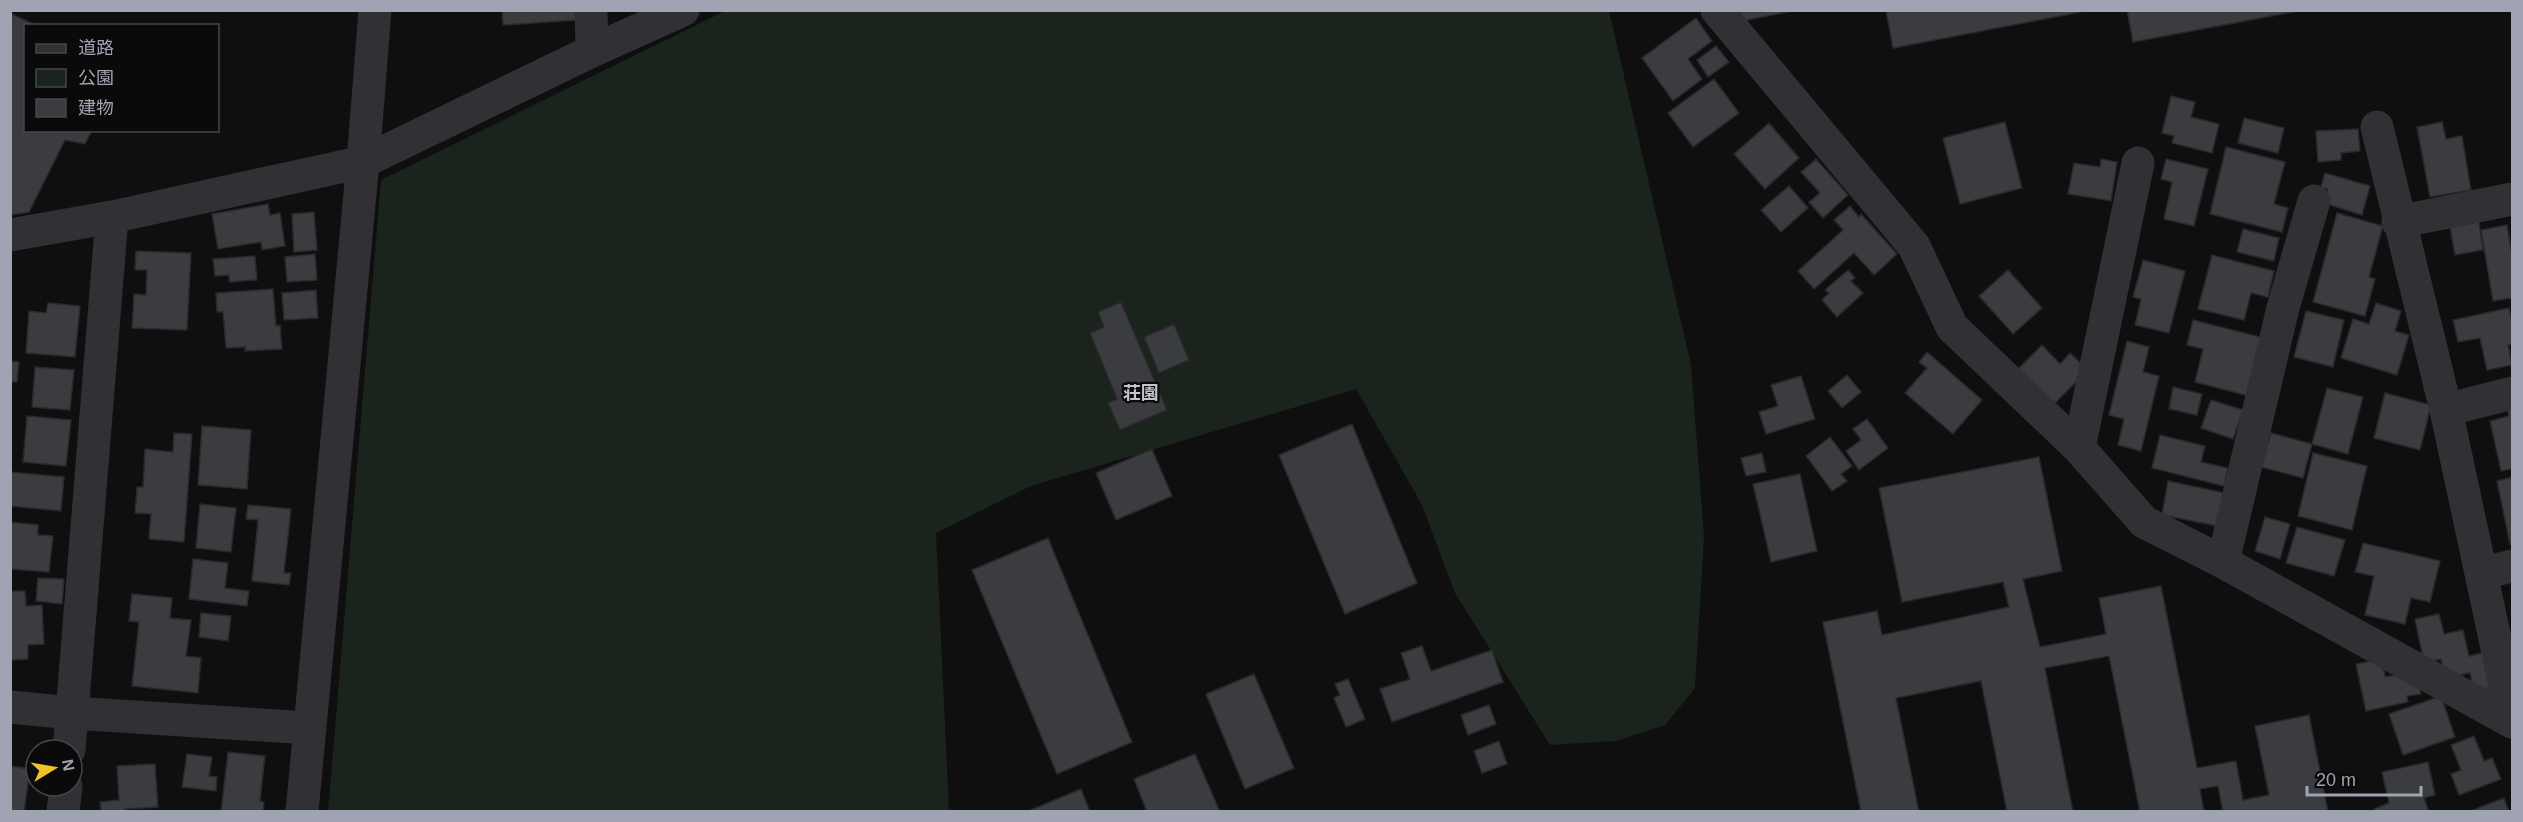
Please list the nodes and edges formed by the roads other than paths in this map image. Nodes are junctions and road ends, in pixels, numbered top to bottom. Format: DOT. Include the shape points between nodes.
graph roads {
  1 [pos="375,10"];
  2 [pos="591,10"];
  3 [pos="683,10"];
  4 [pos="1717,10"];
  5 [pos="592,51"];
  6 [pos="2377,127"];
  7 [pos="363,162"];
  8 [pos="2138,163"];
  9 [pos="2512,199"];
  10 [pos="2314,201"];
  11 [pos="112,217"];
  12 [pos="2398,222"];
  13 [pos="10,235"];
  14 [pos="2512,393"];
  15 [pos="2446,410"];
  16 [pos="2079,448"];
  17 [pos="2223,562"];
  18 [pos="2498,570"];
  19 [pos="10,707"];
  20 [pos="72,713"];
  21 [pos="2512,720"];
  22 [pos="310,728"];
  23 [pos="70,738"];
  24 [pos="302,812"];
  1 -- 7 [label="street"];
  2 -- 5 [label="street"];
  3 -- 5 [label="street"];
  4 -- 16 [label="street" via="1914,246 1952,327"];
  5 -- 7 [label="street"];
  6 -- 12 [label="street"];
  7 -- 11 [label="street"];
  7 -- 22 [label="street"];
  8 -- 16 [label="street"];
  9 -- 12 [label="street"];
  10 -- 17 [label="street" via="2283,308"];
  11 -- 13 [label="street"];
  11 -- 20 [label="street"];
  12 -- 15 [label="street"];
  14 -- 15 [label="street"];
  15 -- 18 [label="street"];
  16 -- 17 [label="street" via="2144,522"];
  17 -- 21 [label="street"];
  18 -- 21 [label="street"];
  19 -- 20 [label="street"];
  20 -- 22 [label="street"];
  20 -- 23 [label="street"];
  22 -- 24 [label="street"];
}
